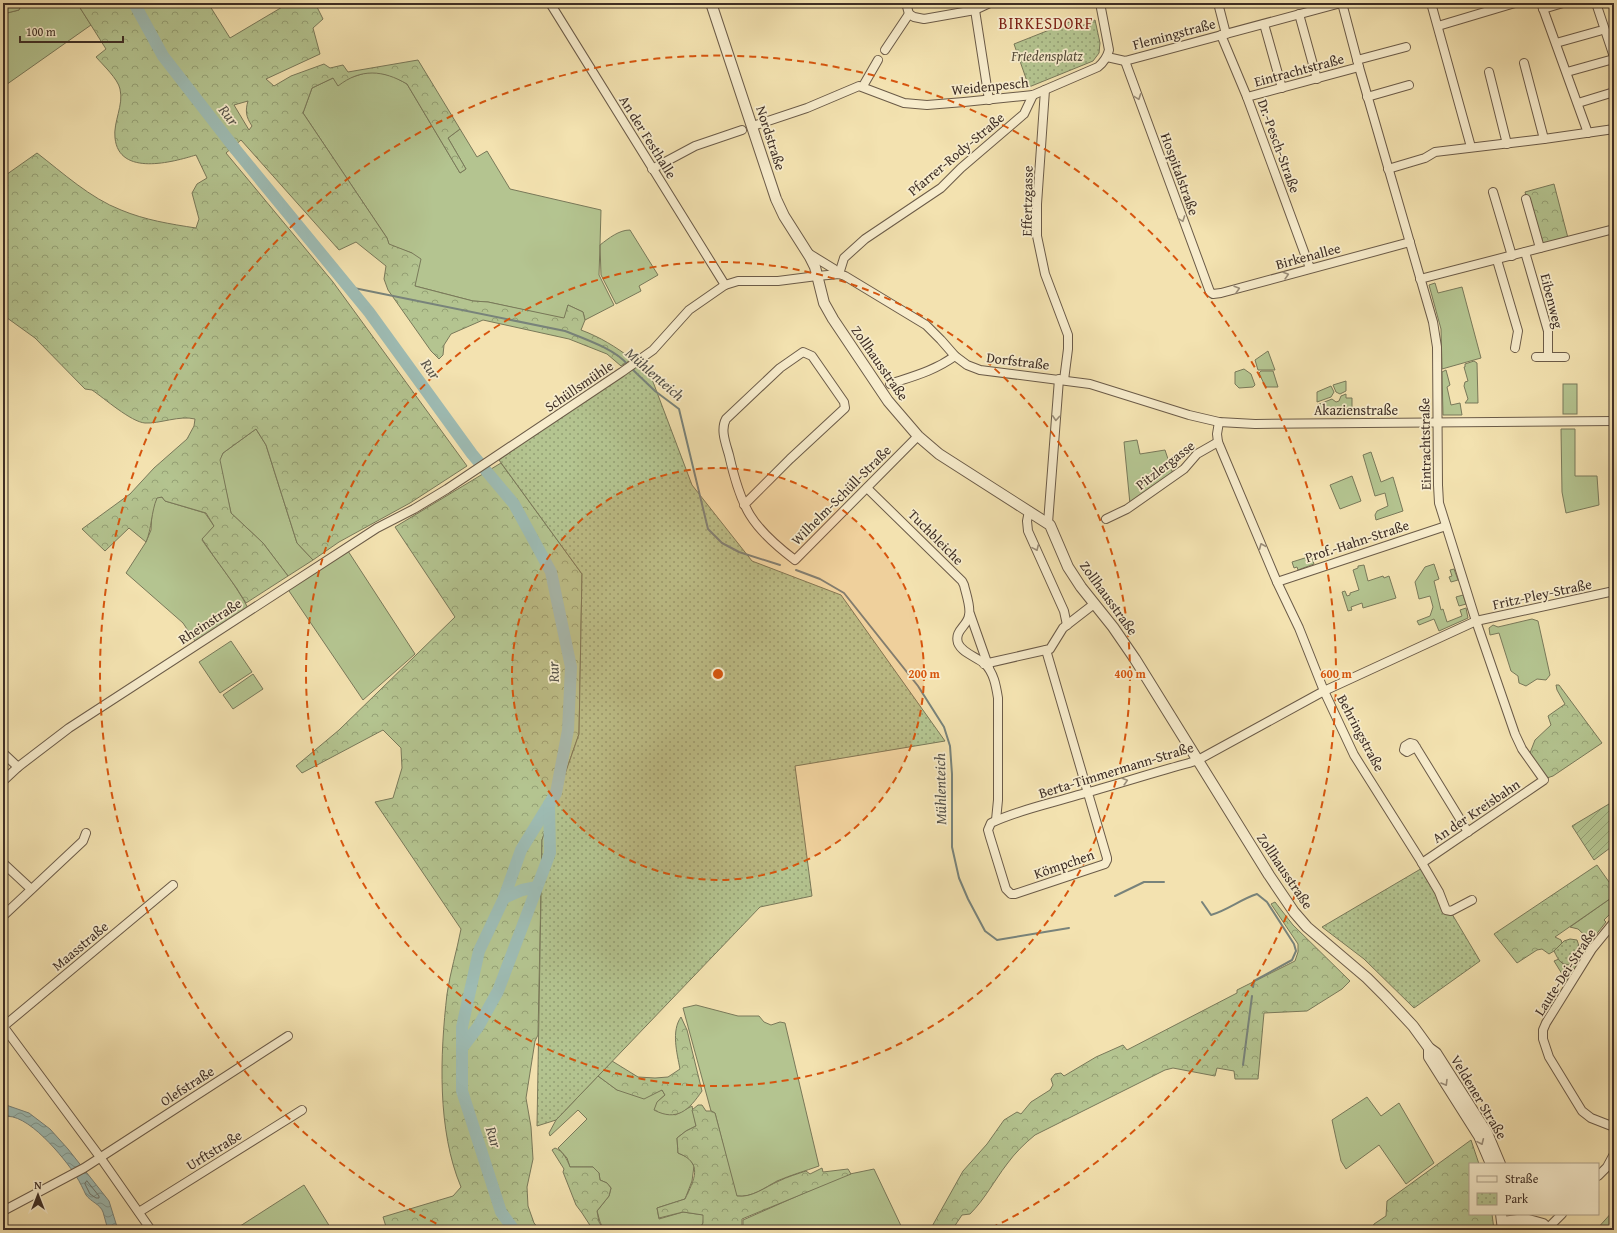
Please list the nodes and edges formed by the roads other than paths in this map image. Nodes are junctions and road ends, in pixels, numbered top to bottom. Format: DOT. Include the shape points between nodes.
graph roads {
  1 [pos="550,3"];
  2 [pos="711,3"];
  3 [pos="906,3"];
  4 [pos="990,3"];
  5 [pos="1100,3"];
  6 [pos="1218,3"];
  7 [pos="1342,3"];
  8 [pos="1431,3"];
  9 [pos="1515,3"];
  10 [pos="1563,3"];
  11 [pos="1596,3"];
  12 [pos="1542,6"];
  13 [pos="975,10"];
  14 [pos="909,14"];
  15 [pos="1299,14"];
  16 [pos="1264,24"];
  17 [pos="1438,26"];
  18 [pos="1599,32"];
  19 [pos="1224,34"];
  20 [pos="1556,43"];
  21 [pos="1406,47"];
  22 [pos="885,50"];
  23 [pos="1107,57"];
  24 [pos="1612,59"];
  25 [pos="878,60"];
  26 [pos="1125,61"];
  27 [pos="1524,63"];
  28 [pos="1358,64"];
  29 [pos="1488,72"];
  30 [pos="1567,72"];
  31 [pos="1317,79"];
  32 [pos="1409,85"];
  33 [pos="863,86"];
  34 [pos="1282,88"];
  35 [pos="1045,90"];
  36 [pos="1614,92"];
  37 [pos="1033,95"];
  38 [pos="1247,97"];
  39 [pos="1367,97"];
  40 [pos="989,100"];
  41 [pos="1578,102"];
  42 [pos="752,126"];
  43 [pos="1614,128"];
  44 [pos="742,130"];
  45 [pos="1588,133"];
  46 [pos="1544,139"];
  47 [pos="1507,144"];
  48 [pos="1471,147"];
  49 [pos="652,169"];
  50 [pos="1388,169"];
  51 [pos="1493,192"];
  52 [pos="1526,199"];
  53 [pos="1614,229"];
  54 [pos="1410,242"];
  55 [pos="1540,248"];
  56 [pos="1526,252"];
  57 [pos="808,253"];
  58 [pos="1512,256"];
  59 [pos="1497,260"];
  60 [pos="1310,268"];
  61 [pos="839,274"];
  62 [pos="817,276"];
  63 [pos="1420,279"];
  64 [pos="725,285"];
  65 [pos="1213,294"];
  66 [pos="1515,348"];
  67 [pos="955,356"];
  68 [pos="1536,357"];
  69 [pos="1548,357"];
  70 [pos="1565,358"];
  71 [pos="1061,379"];
  72 [pos="890,384"];
  73 [pos="1614,421"];
  74 [pos="1219,422"];
  75 [pos="1437,422"];
  76 [pos="918,436"];
  77 [pos="1218,442"];
  78 [pos="867,488"];
  79 [pos="438,494"];
  80 [pos="744,505"];
  81 [pos="1029,511"];
  82 [pos="1106,519"];
  83 [pos="1048,524"];
  84 [pos="1446,526"];
  85 [pos="1277,582"];
  86 [pos="1614,591"];
  87 [pos="1094,604"];
  88 [pos="970,614"];
  89 [pos="1476,621"];
  90 [pos="1067,625"];
  91 [pos="1046,650"];
  92 [pos="986,664"];
  93 [pos="1324,691"];
  94 [pos="1416,747"];
  95 [pos="3,753"];
  96 [pos="1198,760"];
  97 [pos="18,767"];
  98 [pos="1544,780"];
  99 [pos="3,781"];
  100 [pos="1088,793"];
  101 [pos="996,820"];
  102 [pos="1468,832"];
  103 [pos="86,833"];
  104 [pos="3,863"];
  105 [pos="1422,863"];
  106 [pos="173,885"];
  107 [pos="31,889"];
  108 [pos="1472,900"];
  109 [pos="3,916"];
  110 [pos="1614,922"];
  111 [pos="1335,952"];
  112 [pos="3,1026"];
  113 [pos="288,1036"];
  114 [pos="1429,1048"];
  115 [pos="302,1110"];
  116 [pos="1614,1127"];
  117 [pos="1614,1154"];
  118 [pos="100,1157"];
  119 [pos="1491,1163"];
  120 [pos="1500,1163"];
  121 [pos="1599,1175"];
  122 [pos="3,1211"];
  123 [pos="139,1212"];
  124 [pos="1561,1215"];
  125 [pos="1507,1222"];
  126 [pos="1548,1229"];
  127 [pos="151,1230"];
  1 -- 49 [label="street, An der Festhalle"];
  2 -- 42 [label="street, Nordstraße"];
  3 -- 14 [label="street"];
  4 -- 13 [label="street"];
  5 -- 23 [label="street" via="1108,43"];
  6 -- 19 [label="street, Dr.-Pesch-Straße"];
  7 -- 15 [label="street, Flemingstraße"];
  7 -- 28 [label="street, Eintrachtstraße"];
  8 -- 17 [label="street"];
  9 -- 17 [label="street"];
  10 -- 12 [label="street"];
  11 -- 24 [label="street"];
  12 -- 20 [label="street"];
  13 -- 14 [label="street" via="924,19"];
  13 -- 40 [label="street"];
  14 -- 22 [label="street"];
  15 -- 16 [label="street, Flemingstraße"];
  15 -- 31 [label="street"];
  16 -- 19 [label="street, Flemingstraße"];
  16 -- 34 [label="street"];
  17 -- 48 [label="street"];
  18 -- 20 [label="street"];
  19 -- 26 [label="street, Flemingstraße"];
  19 -- 38 [label="street, Dr.-Pesch-Straße"];
  20 -- 30 [label="street"];
  21 -- 28 [label="street, Eintrachtstraße"];
  23 -- 26 [label="street, Flemingstraße"];
  23 -- 35 [label="street, Weidenpesch" via="1098,67"];
  24 -- 30 [label="street"];
  25 -- 33 [label="street"];
  26 -- 65 [label="street, Hospitalstraße, one-way" via="1208,290"];
  27 -- 46 [label="street"];
  28 -- 31 [label="street, Eintrachtstraße"];
  28 -- 39 [label="street, Eintrachtstraße"];
  29 -- 47 [label="street"];
  30 -- 41 [label="street"];
  31 -- 34 [label="street, Eintrachtstraße"];
  32 -- 39 [label="street"];
  33 -- 40 [label="street, Weidenpesch" via="893,100 915,105"];
  33 -- 42 [label="street"];
  34 -- 38 [label="street, Eintrachtstraße"];
  35 -- 37 [label="street, Weidenpesch"];
  35 -- 71 [label="street, Effertzgasse" via="1037,236 1045,274 1068,335"];
  36 -- 41 [label="street"];
  37 -- 40 [label="street, Weidenpesch"];
  37 -- 61 [label="street, Pfarrer-Rody-Straße" via="1024,114 941,188 865,239 844,258"];
  38 -- 60 [label="street, Dr.-Pesch-Straße"];
  39 -- 50 [label="street, Eintrachtstraße"];
  41 -- 45 [label="street"];
  42 -- 57 [label="street, Nordstraße" via="778,204"];
  43 -- 45 [label="street"];
  44 -- 49 [label="street, Nordstraße" via="696,146"];
  45 -- 46 [label="street"];
  46 -- 47 [label="street"];
  47 -- 48 [label="street"];
  48 -- 50 [label="street" via="1435,152 1425,158"];
  49 -- 64 [label="street, An der Festhalle"];
  50 -- 54 [label="street, Eintrachtstraße"];
  51 -- 58 [label="street"];
  52 -- 55 [label="street"];
  53 -- 55 [label="street"];
  54 -- 60 [label="street, Birkenallee"];
  54 -- 63 [label="street, Eintrachtstraße"];
  55 -- 56 [label="street"];
  56 -- 58 [label="street"];
  56 -- 69 [label="street, Eibenweg" via="1548,331"];
  57 -- 61 [label="street, Dorfstraße"];
  57 -- 62 [label="street, Nordstraße"];
  58 -- 59 [label="street"];
  59 -- 63 [label="street"];
  59 -- 66 [label="street" via="1518,331"];
  65 -- 60 [label="street, Birkenallee, one-way"];
  61 -- 62 [label="street"];
  61 -- 67 [label="street, Dorfstraße" via="926,325"];
  62 -- 64 [label="street, Schüllsmühle" via="778,281 738,280"];
  62 -- 76 [label="street, Zollhausstraße" via="824,302 833,319 888,401"];
  63 -- 75 [label="street, Eintrachtstraße" via="1437,347"];
  64 -- 79 [label="street, Schüllsmühle" via="689,310 653,350"];
  67 -- 71 [label="street, Dorfstraße" via="980,370"];
  67 -- 72 [label="street" via="931,371"];
  68 -- 69 [label="street"];
  69 -- 70 [label="street"];
  71 -- 74 [label="street, Dorfstraße" via="1090,384"];
  71 -- 83 [label="street, Effertzgasse, one-way"];
  73 -- 75 [label="street, Akazienstraße"];
  74 -- 75 [label="street, Akazienstraße"];
  74 -- 77 [label="street, Behringstraße"];
  75 -- 84 [label="street, Eintrachtstraße" via="1438,495"];
  76 -- 78 [label="street, Wilhelm-Schüll-Straße"];
  76 -- 81 [label="street, Zollhausstraße" via="939,454"];
  77 -- 82 [label="street, Pitzlergasse" via="1197,454 1184,469 1127,509"];
  85 -- 77 [label="street, Behringstraße, one-way"];
  78 -- 80 [label="street, Wilhelm-Schüll-Straße" via="795,560 766,536"];
  78 -- 88 [label="street, Tuchbleiche" via="962,581"];
  79 -- 97 [label="street, Rheinstraße" via="376,528 195,645 69,728"];
  80 -- 80 [label="street, Wilhelm-Schüll-Straße" via="733,474 724,423 780,368 803,352 812,356 845,405 844,411 790,459"];
  81 -- 83 [label="street, Zollhausstraße"];
  81 -- 90 [label="street, one-way" via="1028,531 1064,611"];
  83 -- 87 [label="street, Zollhausstraße" via="1073,574"];
  84 -- 85 [label="street, Prof.-Hahn-Straße"];
  84 -- 89 [label="street, Eintrachtstraße"];
  85 -- 93 [label="street, Behringstraße"];
  86 -- 89 [label="street, Fritz-Pley-Straße"];
  87 -- 90 [label="street"];
  87 -- 96 [label="street, Zollhausstraße" via="1117,633"];
  88 -- 92 [label="street, Tuchbleiche"];
  88 -- 92 [label="street, Tuchbleiche" via="959,632 959,644 966,652"];
  89 -- 93 [label="street, Berta-Timmermann-Straße"];
  89 -- 98 [label="street, Eintrachtstraße" via="1515,734"];
  90 -- 91 [label="street" via="1052,647"];
  91 -- 92 [label="street"];
  91 -- 100 [label="street, Kömpchen"];
  92 -- 101 [label="street, Tuchbleiche" via="995,683 998,708"];
  93 -- 96 [label="street, Berta-Timmermann-Straße"];
  93 -- 105 [label="street, Behringstraße" via="1354,755"];
  94 -- 102 [label="street"];
  95 -- 97 [label="street"];
  100 -- 96 [label="street, Berta-Timmermann-Straße, one-way"];
  96 -- 111 [label="street, Zollhausstraße" via="1294,912"];
  97 -- 99 [label="street, Rheinstraße"];
  98 -- 102 [label="street, An der Kreisbahn"];
  100 -- 101 [label="street, Berta-Timmermann-Straße"];
  100 -- 101 [label="street, Kömpchen" via="1106,862 1015,894 1006,889 990,837 989,827"];
  102 -- 105 [label="street, An der Kreisbahn"];
  103 -- 107 [label="street" via="83,841"];
  104 -- 107 [label="street"];
  105 -- 108 [label="street, Behringstraße" via="1446,910 1451,911"];
  106 -- 112 [label="street, Maasstraße"];
  107 -- 109 [label="street"];
  110 -- 116 [label="street, Laute-Dei-Straße" via="1592,949 1567,987 1543,1030 1545,1050 1582,1111 1591,1118"];
  111 -- 114 [label="street, Veldener Straße" via="1386,997"];
  112 -- 118 [label="street"];
  113 -- 118 [label="street, Olefstraße"];
  114 -- 119 [label="street, Veldener Straße, one-way" via="1429,1057 1478,1136"];
  114 -- 120 [label="street, Veldener Straße" via="1436,1053 1470,1105 1487,1133"];
  115 -- 123 [label="street, Urftstraße"];
  117 -- 121 [label="street"];
  118 -- 122 [label="street, Olefstraße" via="74,1174"];
  118 -- 123 [label="street"];
  123 -- 127 [label="street"];
  124 -- 126 [label="street"];
  125 -- 126 [label="street" via="1524,1228"];
}
